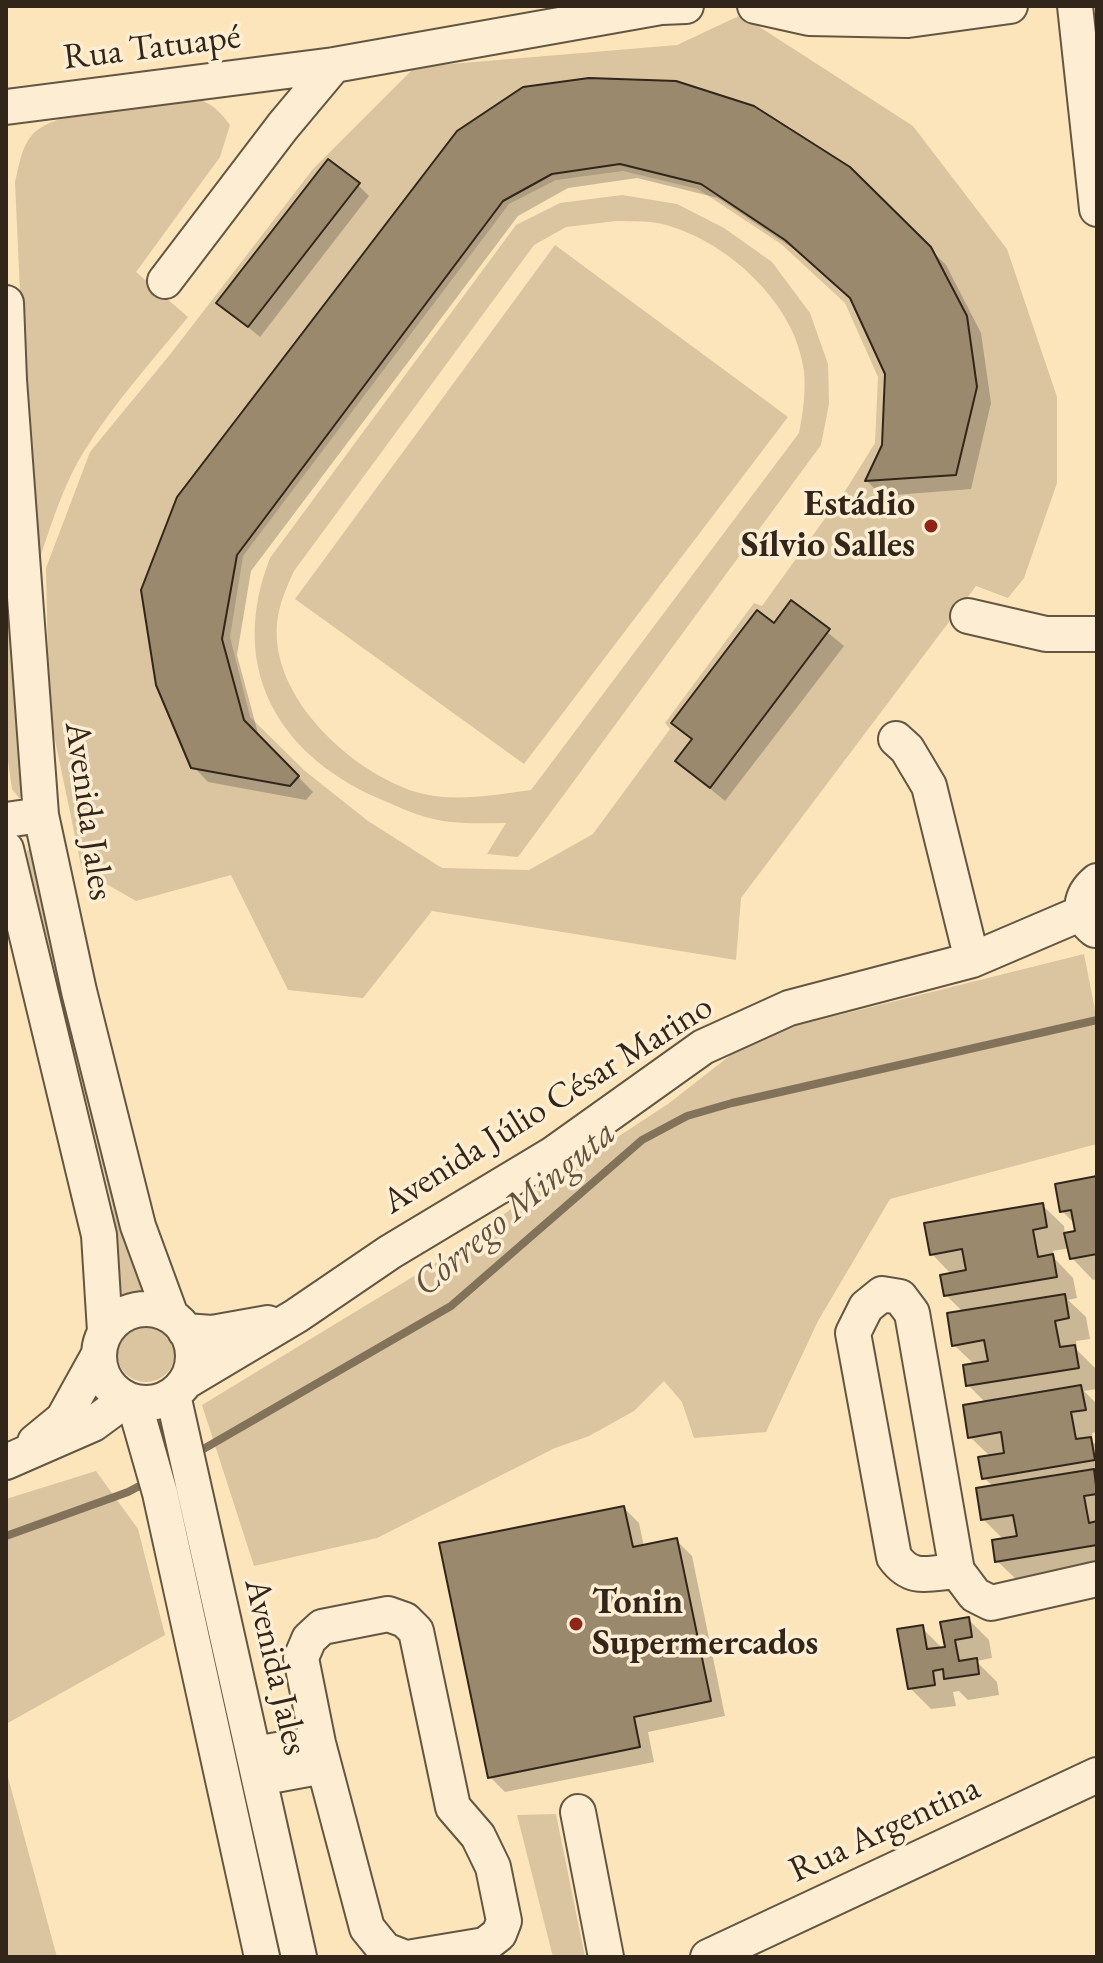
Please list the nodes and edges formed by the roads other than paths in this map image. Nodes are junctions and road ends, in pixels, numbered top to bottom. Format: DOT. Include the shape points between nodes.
graph roads {
  1 [pos="686,6"];
  2 [pos="755,6"];
  3 [pos="1010,6"];
  4 [pos="1075,6"];
  5 [pos="544,17"];
  6 [pos="334,65"];
  7 [pos="6,107"];
  8 [pos="1097,209"];
  9 [pos="165,281"];
  10 [pos="6,303"];
  11 [pos="7,381"];
  12 [pos="968,616"];
  13 [pos="1097,634"];
  14 [pos="896,739"];
  15 [pos="41,815"];
  16 [pos="6,820"];
  17 [pos="6,849"];
  18 [pos="1097,881"];
  19 [pos="1090,922"];
  20 [pos="972,960"];
  21 [pos="296,1316"];
  22 [pos="178,1324"];
  23 [pos="102,1344"];
  24 [pos="180,1388"];
  25 [pos="130,1401"];
  26 [pos="11,1459"];
  27 [pos="957,1571"];
  28 [pos="1097,1579"];
  29 [pos="321,1754"];
  30 [pos="256,1766"];
  31 [pos="1097,1775"];
  32 [pos="578,1812"];
  33 [pos="262,1957"];
  34 [pos="299,1957"];
  35 [pos="403,1957"];
  36 [pos="413,1957"];
  37 [pos="606,1957"];
  38 [pos="708,1957"];
  1 -- 5 [label="street, Rua Tatuapé"];
  2 -- 3 [label="street" via="809,18 908,20"];
  4 -- 8 [label="street"];
  5 -- 6 [label="street, Rua Tatuapé"];
  6 -- 7 [label="street, Rua Tatuapé"];
  6 -- 9 [label="street"];
  10 -- 11 [label="street, Avenida Jales"];
  11 -- 15 [label="street, Avenida Jales"];
  12 -- 13 [label="street" via="1046,634"];
  14 -- 20 [label="street" via="929,786"];
  15 -- 16 [label="street"];
  15 -- 22 [label="street, Avenida Jales" via="138,1226"];
  17 -- 23 [label="street" via="99,1235"];
  18 -- 19 [label="street" via="1082,900"];
  19 -- 20 [label="street, Avenida Júlio César Marino"];
  20 -- 21 [label="street, Avenida Júlio César Marino" via="789,1008 703,1047 553,1154 390,1252"];
  21 -- 22 [label="street, Avenida Júlio César Marino" via="212,1333"];
  21 -- 24 [label="street, Avenida Júlio César Marino"];
  22 -- 23 [label="street" via="143,1309 128,1312 115,1320"];
  22 -- 24 [label="street" via="193,1355"];
  23 -- 25 [label="street" via="103,1377"];
  23 -- 26 [label="street" via="63,1419"];
  24 -- 25 [label="street" via="148,1404"];
  24 -- 30 [label="street, Avenida Jales" via="189,1466"];
  25 -- 26 [label="street" via="93,1424"];
  25 -- 33 [label="street, Avenida Jales" via="157,1481"];
  27 -- 27 [label="street" via="912,1313 900,1297 882,1294 866,1307 853,1333 894,1557 904,1571 916,1575"];
  27 -- 28 [label="street" via="975,1595 991,1603"];
  29 -- 30 [label="street"];
  29 -- 35 [label="street" via="367,1928 385,1950"];
  29 -- 36 [label="street" via="301,1658 309,1639 322,1627 388,1614 405,1620 416,1631 453,1807 478,1836 493,1867 504,1921 499,1934 485,1945"];
  30 -- 34 [label="street, Avenida Jales"];
  31 -- 38 [label="street, Rua Argentina"];
  32 -- 37 [label="street"];
}
